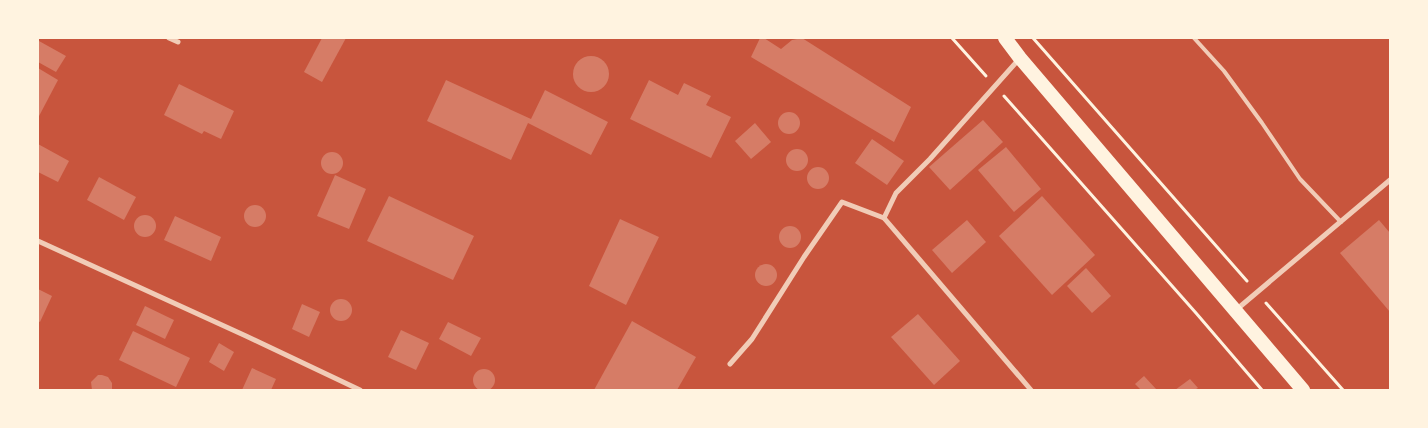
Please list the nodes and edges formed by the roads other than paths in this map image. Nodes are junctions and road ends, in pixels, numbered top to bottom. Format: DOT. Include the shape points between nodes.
graph roads {
  1 [pos="168,38"];
  2 [pos="1005,38"];
  3 [pos="1194,38"];
  4 [pos="178,42"];
  5 [pos="1020,58"];
  6 [pos="1390,180"];
  7 [pos="884,218"];
  8 [pos="1341,222"];
  9 [pos="38,241"];
  10 [pos="1235,311"];
  11 [pos="730,364"];
  12 [pos="360,390"];
  13 [pos="1031,390"];
  14 [pos="1303,390"];
  1 -- 4 [label="street"];
  2 -- 5 [label="highway"];
  3 -- 8 [label="lane" via="1224,71 1300,179"];
  5 -- 7 [label="street" via="896,194"];
  5 -- 10 [label="highway"];
  6 -- 8 [label="street"];
  7 -- 11 [label="street" via="842,202 752,338"];
  7 -- 13 [label="street"];
  8 -- 10 [label="street"];
  9 -- 12 [label="street"];
  10 -- 14 [label="highway"];
}
